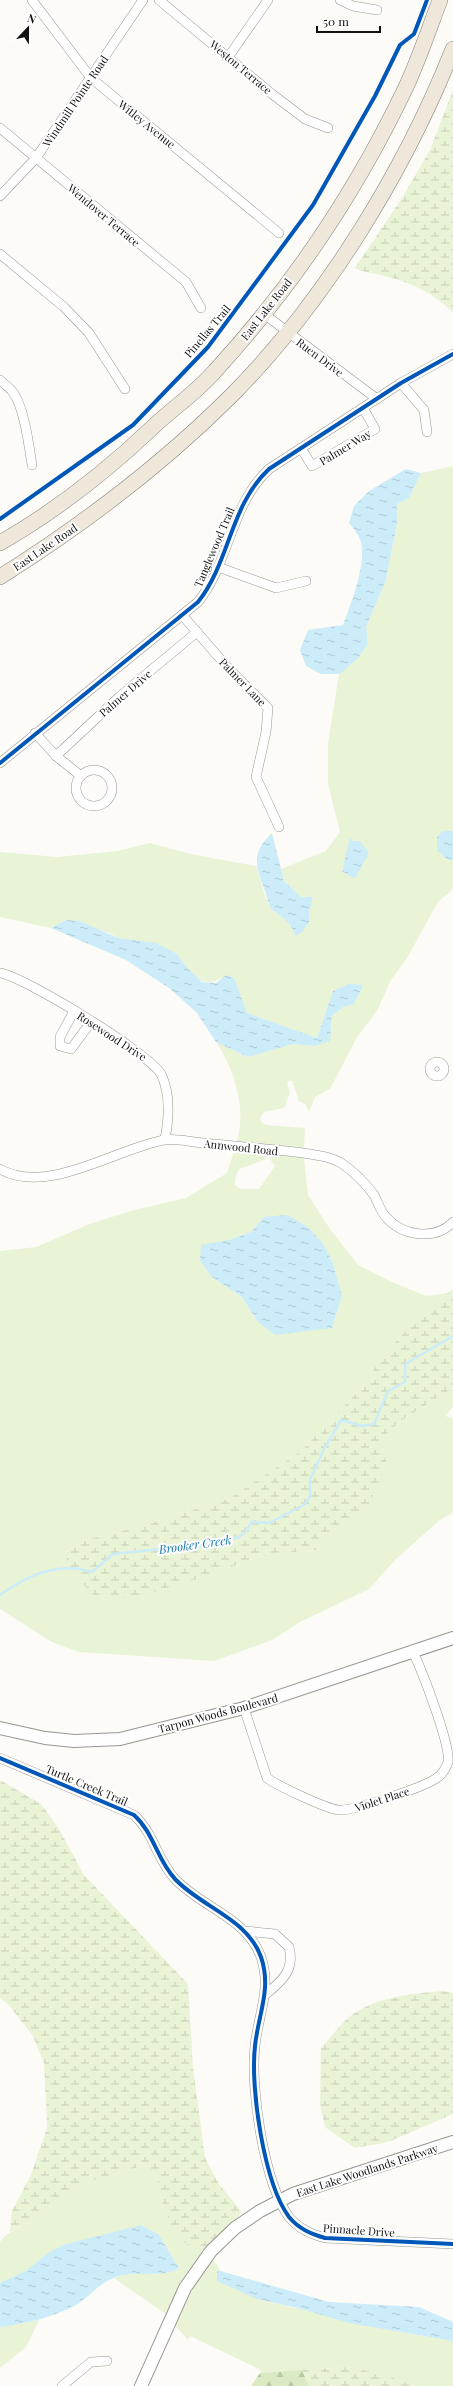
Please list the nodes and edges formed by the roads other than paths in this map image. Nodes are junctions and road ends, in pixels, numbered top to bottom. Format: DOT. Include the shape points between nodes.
graph roads {
  1 [pos="32,0"];
  2 [pos="143,0"];
  3 [pos="159,0"];
  4 [pos="268,0"];
  5 [pos="340,0"];
  6 [pos="440,0"];
  7 [pos="377,10"];
  8 [pos="453,49"];
  9 [pos="229,56"];
  10 [pos="91,78"];
  11 [pos="0,128"];
  12 [pos="328,128"];
  13 [pos="36,158"];
  14 [pos="0,196"];
  15 [pos="279,233"];
  16 [pos="0,254"];
  17 [pos="201,308"];
  18 [pos="264,314"];
  19 [pos="288,332"];
  20 [pos="453,354"];
  21 [pos="0,380"];
  22 [pos="400,383"];
  23 [pos="125,389"];
  24 [pos="377,400"];
  25 [pos="363,408"];
  26 [pos="427,432"];
  27 [pos="301,448"];
  28 [pos="32,465"];
  29 [pos="0,543"];
  30 [pos="218,567"];
  31 [pos="0,577"];
  32 [pos="306,581"];
  33 [pos="182,616"];
  34 [pos="197,632"];
  35 [pos="35,733"];
  36 [pos="56,756"];
  37 [pos="0,763"];
  38 [pos="81,776"];
  39 [pos="279,827"];
  40 [pos="0,973"];
  41 [pos="74,1011"];
  42 [pos="91,1022"];
  43 [pos="166,1140"];
  44 [pos="0,1169"];
  45 [pos="453,1222"];
  46 [pos="453,1638"];
  47 [pos="412,1650"];
  48 [pos="244,1708"];
  49 [pos="0,1728"];
  50 [pos="0,1758"];
  51 [pos="244,1931"];
  52 [pos="266,1994"];
  53 [pos="453,2142"];
  54 [pos="280,2200"];
  55 [pos="453,2244"];
  56 [pos="107,2361"];
  57 [pos="62,2386"];
  58 [pos="141,2386"];
  1 -- 10 [label="street, Witley Avenue"];
  2 -- 10 [label="street, Windmill Pointe Road"];
  3 -- 9 [label="street, Weston Terrace"];
  4 -- 9 [label="street"];
  5 -- 7 [label="street" via="353,6"];
  6 -- 18 [label="main road, East Lake Road" via="407,86 372,155 344,202"];
  8 -- 19 [label="main road, East Lake Road" via="434,98 398,169 334,268"];
  9 -- 12 [label="street, Weston Terrace" via="305,119"];
  10 -- 13 [label="street, Windmill Pointe Road"];
  10 -- 15 [label="street, Witley Avenue"];
  11 -- 13 [label="street, Wendover Terrace"];
  13 -- 14 [label="street, Windmill Pointe Road"];
  13 -- 17 [label="street, Wendover Terrace" via="186,282"];
  16 -- 23 [label="street" via="64,307 89,333"];
  18 -- 19 [label="street, Ruen Drive"];
  18 -- 29 [label="main road, East Lake Road" via="214,373 138,442 82,486"];
  19 -- 24 [label="street, Ruen Drive"];
  19 -- 31 [label="main road, East Lake Road" via="232,394 156,465 60,538"];
  20 -- 22 [label="street, Tanglewood Trail"];
  21 -- 28 [label="street" via="16,398 28,434"];
  22 -- 24 [label="street, Tanglewood Trail"];
  22 -- 26 [label="street" via="424,410"];
  24 -- 25 [label="street, Tanglewood Trail"];
  25 -- 27 [label="street, Tanglewood Trail"];
  25 -- 27 [label="street, Palmer Way" via="375,430 312,466"];
  27 -- 30 [label="street, Tanglewood Trail" via="256,481 244,500"];
  30 -- 32 [label="street" via="276,588"];
  30 -- 33 [label="street, Tanglewood Trail" via="209,588"];
  33 -- 34 [label="street, Palmer Lane"];
  33 -- 35 [label="street, Tanglewood Trail"];
  34 -- 36 [label="street, Palmer Drive" via="119,697"];
  34 -- 39 [label="street, Palmer Lane" via="268,708 266,732 256,777"];
  35 -- 36 [label="street"];
  35 -- 37 [label="street, Tanglewood Trail"];
  36 -- 38 [label="street"];
  38 -- 38 [label="street" via="91,770 108,776 112,792 106,802 89,805 79,798 76,786"];
  40 -- 41 [label="street, Rosewood Drive" via="33,986"];
  41 -- 42 [label="street, Rosewood Drive"];
  41 -- 42 [label="street" via="60,1037 60,1046 63,1049 71,1049"];
  42 -- 43 [label="street, Rosewood Drive" via="144,1055 160,1073 168,1104"];
  43 -- 44 [label="street, Annwood Road" via="134,1148 58,1175 41,1178 25,1177"];
  43 -- 45 [label="street, Annwood Road" via="323,1156 342,1164 357,1176 373,1195 385,1216 398,1228 420,1234 436,1233"];
  46 -- 47 [label="street, Tarpon Woods Boulevard"];
  47 -- 48 [label="street, Tarpon Woods Boulevard"];
  47 -- 48 [label="street, Violet Place" via="422,1672 447,1748 448,1762 439,1777 424,1785 351,1809 338,1810 276,1785 267,1778"];
  48 -- 49 [label="street, Tarpon Woods Boulevard" via="120,1739 74,1741 45,1738"];
  50 -- 51 [label="street, Turtle Creek Trail" via="134,1815 146,1827 173,1877"];
  51 -- 52 [label="street, Turtle Creek Trail" via="261,1956"];
  51 -- 52 [label="street" via="275,1934 289,1947 290,1969"];
  52 -- 54 [label="street, Turtle Creek Trail" via="255,2046 254,2072 259,2123 267,2161"];
  53 -- 54 [label="street, East Lake Woodlands Parkway"];
  54 -- 55 [label="street, Pinnacle Drive" via="296,2225 311,2234 325,2238"];
  54 -- 58 [label="street, East Lake Woodlands Parkway" via="235,2228 195,2272 178,2300"];
  56 -- 57 [label="street" via="91,2362"];
}
